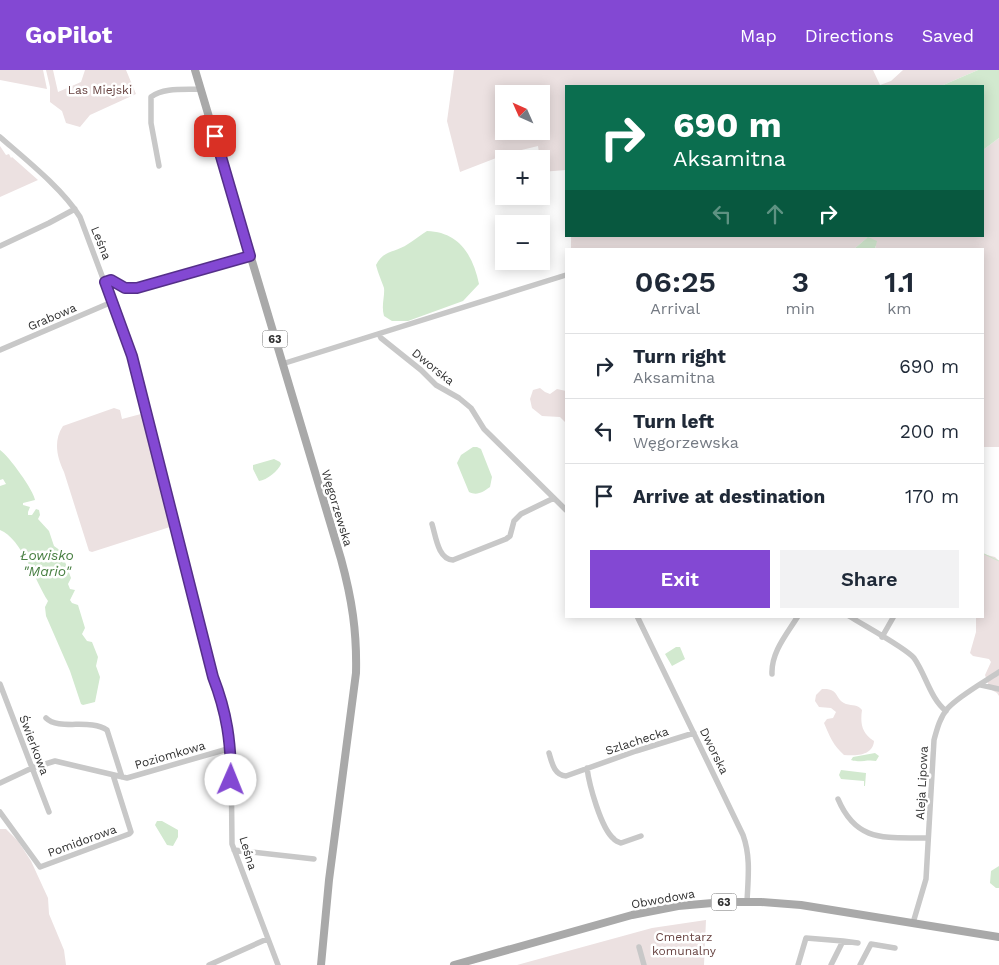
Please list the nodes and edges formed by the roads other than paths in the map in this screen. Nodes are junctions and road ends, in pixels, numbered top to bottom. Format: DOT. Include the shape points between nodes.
graph roads {
  1 [pos="195,70"];
  2 [pos="201,89"];
  3 [pos="0,137"];
  4 [pos="160,166"];
  5 [pos="75,209"];
  6 [pos="0,246"];
  7 [pos="250,256"];
  8 [pos="565,275"];
  9 [pos="105,282"];
  10 [pos="112,302"];
  11 [pos="379,334"];
  12 [pos="0,350"];
  13 [pos="282,364"];
  14 [pos="554,498"];
  15 [pos="565,509"];
  16 [pos="432,524"];
  17 [pos="638,618"];
  18 [pos="797,618"];
  19 [pos="852,618"];
  20 [pos="893,618"];
  21 [pos="882,637"];
  22 [pos="999,672"];
  23 [pos="772,674"];
  24 [pos="0,684"];
  25 [pos="981,685"];
  26 [pos="999,689"];
  27 [pos="946,711"];
  28 [pos="46,718"];
  29 [pos="694,733"];
  30 [pos="231,748"];
  31 [pos="549,754"];
  32 [pos="32,768"];
  33 [pos="587,768"];
  34 [pos="113,775"];
  35 [pos="122,777"];
  36 [pos="0,783"];
  37 [pos="838,799"];
  38 [pos="0,812"];
  39 [pos="49,812"];
  40 [pos="641,836"];
  41 [pos="928,838"];
  42 [pos="234,850"];
  43 [pos="314,859"];
  44 [pos="747,902"];
  45 [pos="914,923"];
  46 [pos="999,937"];
  47 [pos="267,939"];
  48 [pos="843,941"];
  49 [pos="858,943"];
  50 [pos="639,947"];
  51 [pos="895,948"];
  52 [pos="209,965"];
  53 [pos="278,965"];
  54 [pos="321,965"];
  55 [pos="454,965"];
  56 [pos="644,965"];
  57 [pos="798,965"];
  58 [pos="831,965"];
  59 [pos="860,965"];
  1 -- 2 [label="main road, Węgorzewska / 63"];
  2 -- 4 [label="street" via="172,90 151,97 153,139"];
  2 -- 7 [label="main road, Węgorzewska / 63"];
  3 -- 5 [label="street, Leśna"];
  5 -- 6 [label="street"];
  5 -- 9 [label="street, Leśna"];
  7 -- 9 [label="street" via="137,288 125,288 111,280"];
  7 -- 13 [label="main road, Węgorzewska / 63"];
  8 -- 11 [label="street"];
  9 -- 10 [label="street, Leśna"];
  10 -- 12 [label="street, Grabowa"];
  10 -- 30 [label="street, Leśna" via="136,372 213,677 225,712"];
  11 -- 13 [label="street"];
  11 -- 14 [label="street, Dworska" via="436,384 471,408 484,429"];
  13 -- 54 [label="main road, Węgorzewska / 63" via="348,583 356,634 356,673"];
  14 -- 15 [label="street, Dworska"];
  14 -- 16 [label="street" via="521,514 514,521 510,536 453,560 441,554"];
  17 -- 29 [label="street, Dworska"];
  18 -- 23 [label="street" via="778,648"];
  19 -- 21 [label="street"];
  20 -- 21 [label="street"];
  21 -- 27 [label="street" via="914,658 937,702"];
  22 -- 25 [label="street, Aleja Lipowa"];
  24 -- 32 [label="street, Świerkowa"];
  25 -- 26 [label="street"];
  25 -- 27 [label="street, Aleja Lipowa"];
  27 -- 41 [label="street, Aleja Lipowa" via="934,740"];
  28 -- 35 [label="street" via="53,723 95,724 107,730"];
  29 -- 33 [label="street, Szlachecka"];
  29 -- 44 [label="street, Dworska" via="747,847"];
  30 -- 35 [label="street, Poziomkowa"];
  30 -- 42 [label="street, Leśna" via="231,835"];
  31 -- 33 [label="street, Szlachecka" via="558,774 566,776"];
  32 -- 34 [label="street, Poziomkowa" via="60,761"];
  32 -- 36 [label="street, Poziomkowa"];
  32 -- 39 [label="street, Świerkowa"];
  33 -- 40 [label="street" via="603,822 613,839 621,843"];
  34 -- 35 [label="street, Poziomkowa"];
  34 -- 38 [label="street, Pomidorowa" via="131,832 40,867"];
  37 -- 41 [label="street" via="844,813 860,830 874,836"];
  41 -- 45 [label="street, Aleja Lipowa" via="926,879"];
  42 -- 43 [label="street"];
  42 -- 47 [label="street, Leśna"];
  44 -- 45 [label="main road, Obwodowa / 63" via="801,905"];
  44 -- 55 [label="main road, Obwodowa / 63" via="693,904 632,914"];
  45 -- 46 [label="main road, Obwodowa / 63"];
  47 -- 52 [label="street"];
  47 -- 53 [label="street, Leśna"];
  48 -- 49 [label="street"];
  48 -- 57 [label="street" via="806,938"];
  48 -- 58 [label="street"];
  50 -- 56 [label="street"];
  51 -- 59 [label="street" via="871,944"];
}
